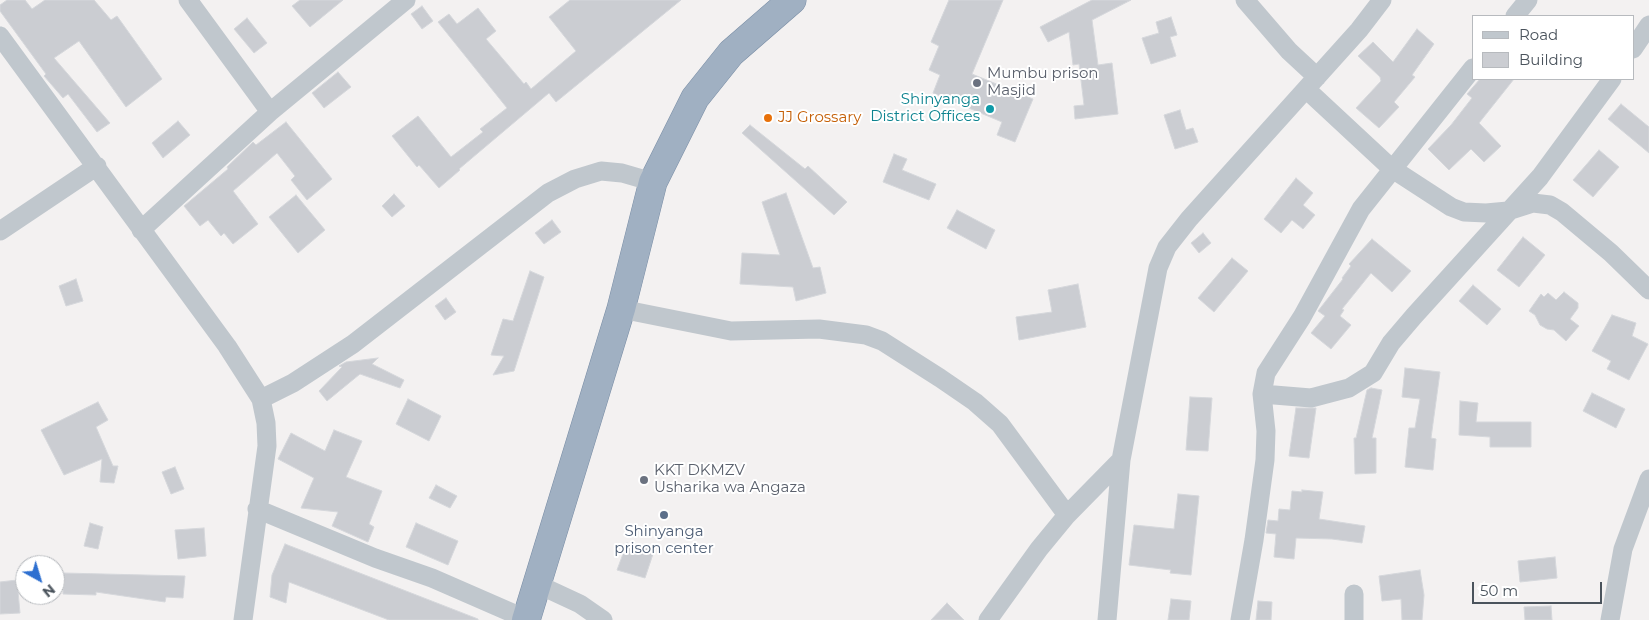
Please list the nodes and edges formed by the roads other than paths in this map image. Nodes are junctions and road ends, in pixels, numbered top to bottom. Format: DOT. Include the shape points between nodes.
graph roads {
  1 [pos="188,0"];
  2 [pos="406,0"];
  3 [pos="792,0"];
  4 [pos="1245,0"];
  5 [pos="1382,0"];
  6 [pos="1528,0"];
  7 [pos="1516,15"];
  8 [pos="0,36"];
  9 [pos="1472,69"];
  10 [pos="1611,80"];
  11 [pos="1311,83"];
  12 [pos="270,112"];
  13 [pos="97,166"];
  14 [pos="1391,168"];
  15 [pos="653,182"];
  16 [pos="1508,212"];
  17 [pos="141,230"];
  18 [pos="0,231"];
  19 [pos="1649,290"];
  20 [pos="621,309"];
  21 [pos="1262,394"];
  22 [pos="261,399"];
  23 [pos="1121,460"];
  24 [pos="1649,479"];
  25 [pos="257,509"];
  26 [pos="1067,515"];
  27 [pos="537,584"];
  28 [pos="1354,594"];
  29 [pos="1612,618"];
  30 [pos="526,619"];
  31 [pos="243,620"];
  32 [pos="603,620"];
  33 [pos="988,620"];
  34 [pos="1107,620"];
  35 [pos="1240,620"];
  36 [pos="1354,620"];
  1 -- 12 [label="street"];
  2 -- 12 [label="street"];
  3 -- 15 [label="highway" via="731,53 695,98"];
  4 -- 11 [label="street" via="1289,51"];
  5 -- 11 [label="street"];
  6 -- 7 [label="street"];
  8 -- 13 [label="street"];
  9 -- 14 [label="street"];
  10 -- 16 [label="street" via="1540,178"];
  11 -- 14 [label="street"];
  11 -- 23 [label="street" via="1188,218 1167,247 1158,268"];
  12 -- 17 [label="street"];
  13 -- 17 [label="street"];
  13 -- 18 [label="street"];
  14 -- 16 [label="street" via="1464,212"];
  14 -- 21 [label="street" via="1361,209 1302,317 1266,373"];
  15 -- 20 [label="highway"];
  15 -- 22 [label="street" via="601,171 575,179 548,193 353,344 293,383"];
  16 -- 19 [label="street" via="1534,203 1543,203 1562,212"];
  16 -- 21 [label="street" via="1408,322 1373,374 1349,388 1311,398"];
  17 -- 22 [label="street" via="227,346"];
  20 -- 26 [label="street" via="731,331 819,329 866,335 882,341 975,402 1000,424"];
  20 -- 27 [label="highway"];
  21 -- 35 [label="street" via="1265,460"];
  22 -- 25 [label="street" via="267,446"];
  23 -- 26 [label="street"];
  23 -- 34 [label="street"];
  24 -- 29 [label="street" via="1623,549"];
  25 -- 30 [label="street"];
  25 -- 31 [label="street"];
  26 -- 33 [label="street"];
  27 -- 30 [label="highway"];
  27 -- 32 [label="street" via="580,604"];
  28 -- 36 [label="street"];
}
